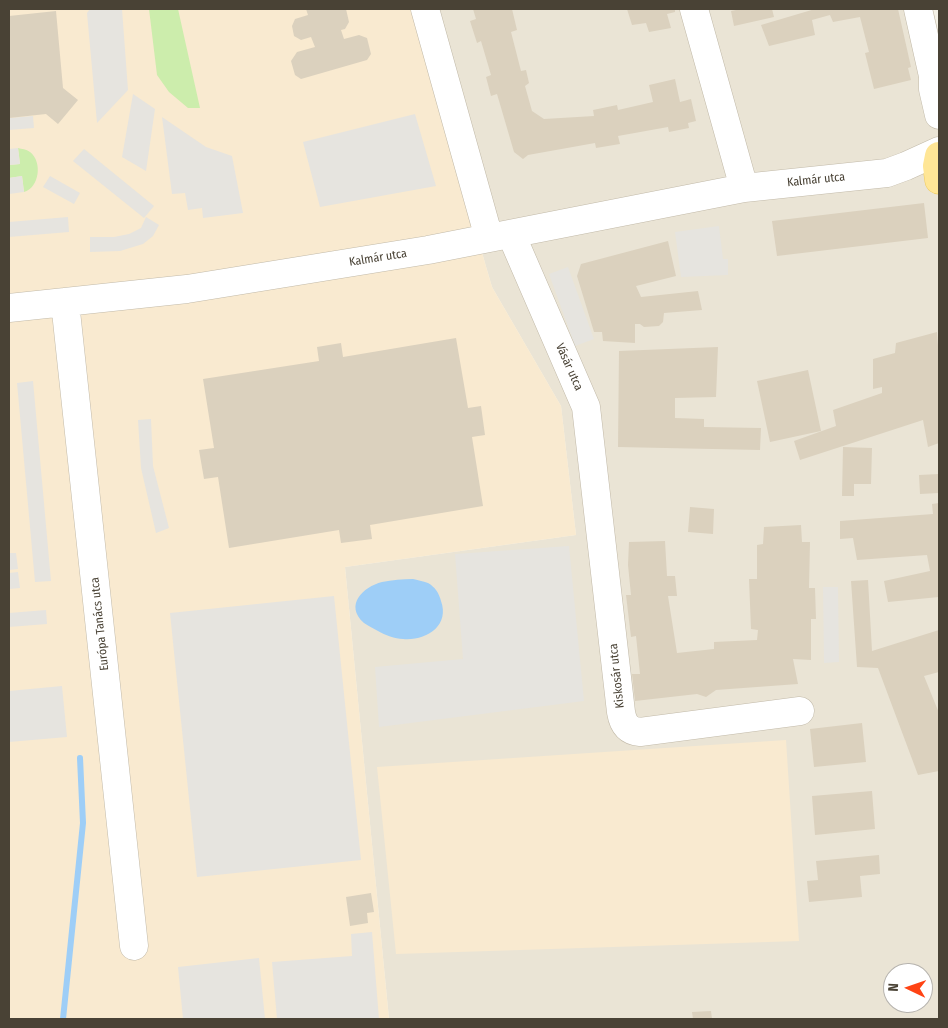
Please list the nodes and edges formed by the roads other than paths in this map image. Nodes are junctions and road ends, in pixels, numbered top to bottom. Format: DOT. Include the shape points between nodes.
graph roads {
  1 [pos="425,9"];
  2 [pos="694,9"];
  3 [pos="918,9"];
  4 [pos="936,80"];
  5 [pos="939,115"];
  6 [pos="939,151"];
  7 [pos="939,156"];
  8 [pos="887,173"];
  9 [pos="939,180"];
  10 [pos="939,186"];
  11 [pos="744,188"];
  12 [pos="500,236"];
  13 [pos="65,302"];
  14 [pos="9,308"];
  15 [pos="599,509"];
  16 [pos="800,711"];
  17 [pos="134,946"];
  1 -- 12 [label="street, Vásár utca"];
  2 -- 11 [label="street"];
  3 -- 4 [label="street"];
  4 -- 5 [label="street" via="933,89"];
  6 -- 8 [label="street, Kalmár utca"];
  7 -- 9 [label="main road"];
  8 -- 10 [label="street, Kalmár utca"];
  8 -- 11 [label="street, Kalmár utca"];
  11 -- 12 [label="street, Kalmár utca"];
  12 -- 13 [label="street, Kalmár utca" via="187,289"];
  12 -- 15 [label="street, Vásár utca" via="586,407"];
  13 -- 14 [label="street, Kalmár utca"];
  13 -- 17 [label="street, Európa Tanács utca"];
  15 -- 16 [label="street, Kiskosár utca" via="621,712 626,726 640,732"];
}
